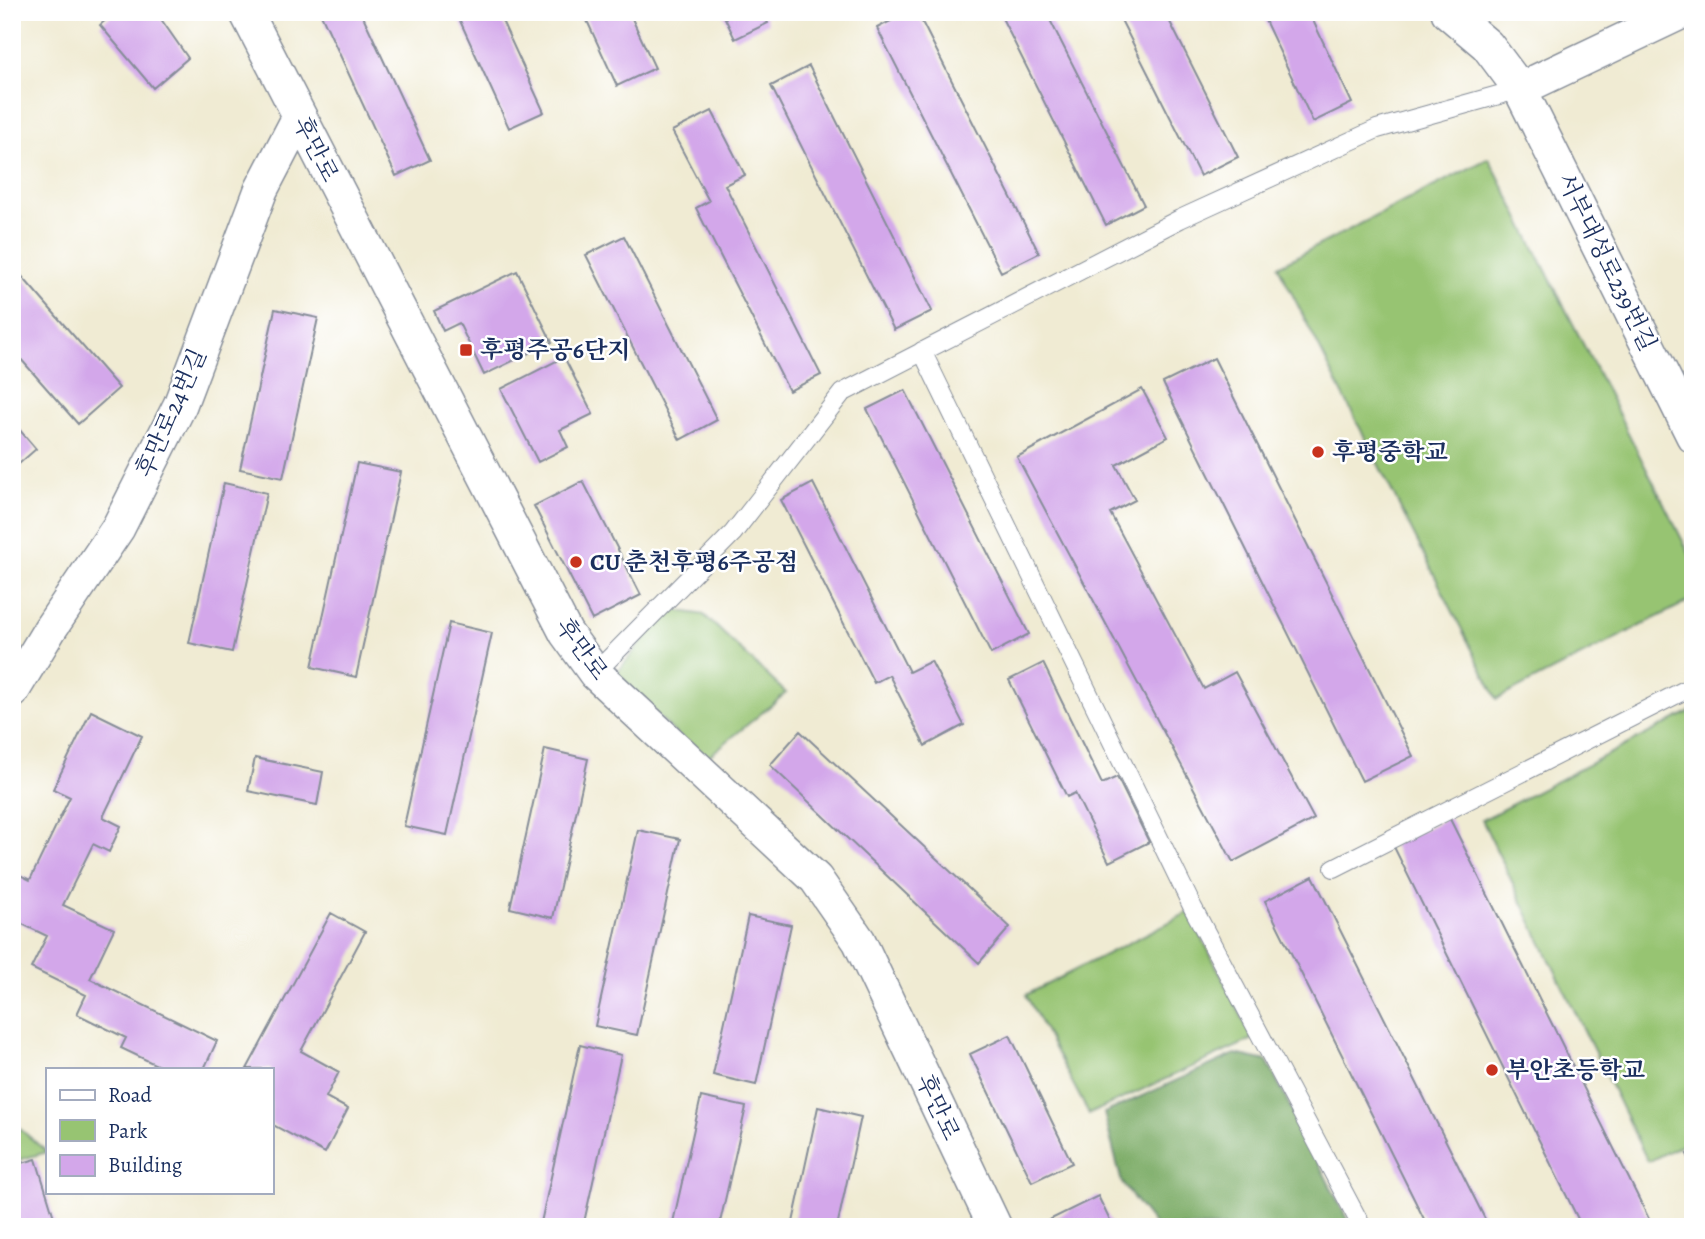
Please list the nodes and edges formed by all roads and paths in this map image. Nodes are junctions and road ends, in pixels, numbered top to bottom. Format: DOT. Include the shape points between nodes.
graph roads {
  1 [pos="246,12"];
  2 [pos="1448,12"];
  3 [pos="1682,12"];
  4 [pos="1520,89"];
  5 [pos="299,117"];
  6 [pos="922,351"];
  7 [pos="1685,403"];
  8 [pos="1693,436"];
  9 [pos="595,673"];
  10 [pos="1693,687"];
  11 [pos="12,692"];
  12 [pos="1334,868"];
  13 [pos="995,1227"];
  14 [pos="1362,1227"];
  1 -- 5 [label="street, 후만로"];
  2 -- 4 [label="street, 서부대성로239번길" via="1488,45"];
  3 -- 4 [label="street"];
  4 -- 6 [label="lane" via="1377,129 1180,219"];
  4 -- 7 [label="street, 서부대성로239번길"];
  5 -- 9 [label="street, 후만로" via="566,633"];
  5 -- 11 [label="street, 후만로24번길" via="261,190 180,405 118,528"];
  6 -- 9 [label="lane" via="842,393 733,533"];
  6 -- 14 [label="lane" via="1193,908"];
  7 -- 8 [label="street, 서부대성로239번길"];
  9 -- 13 [label="street, 후만로" via="816,879 859,941"];
  10 -- 12 [label="lane"];
}
